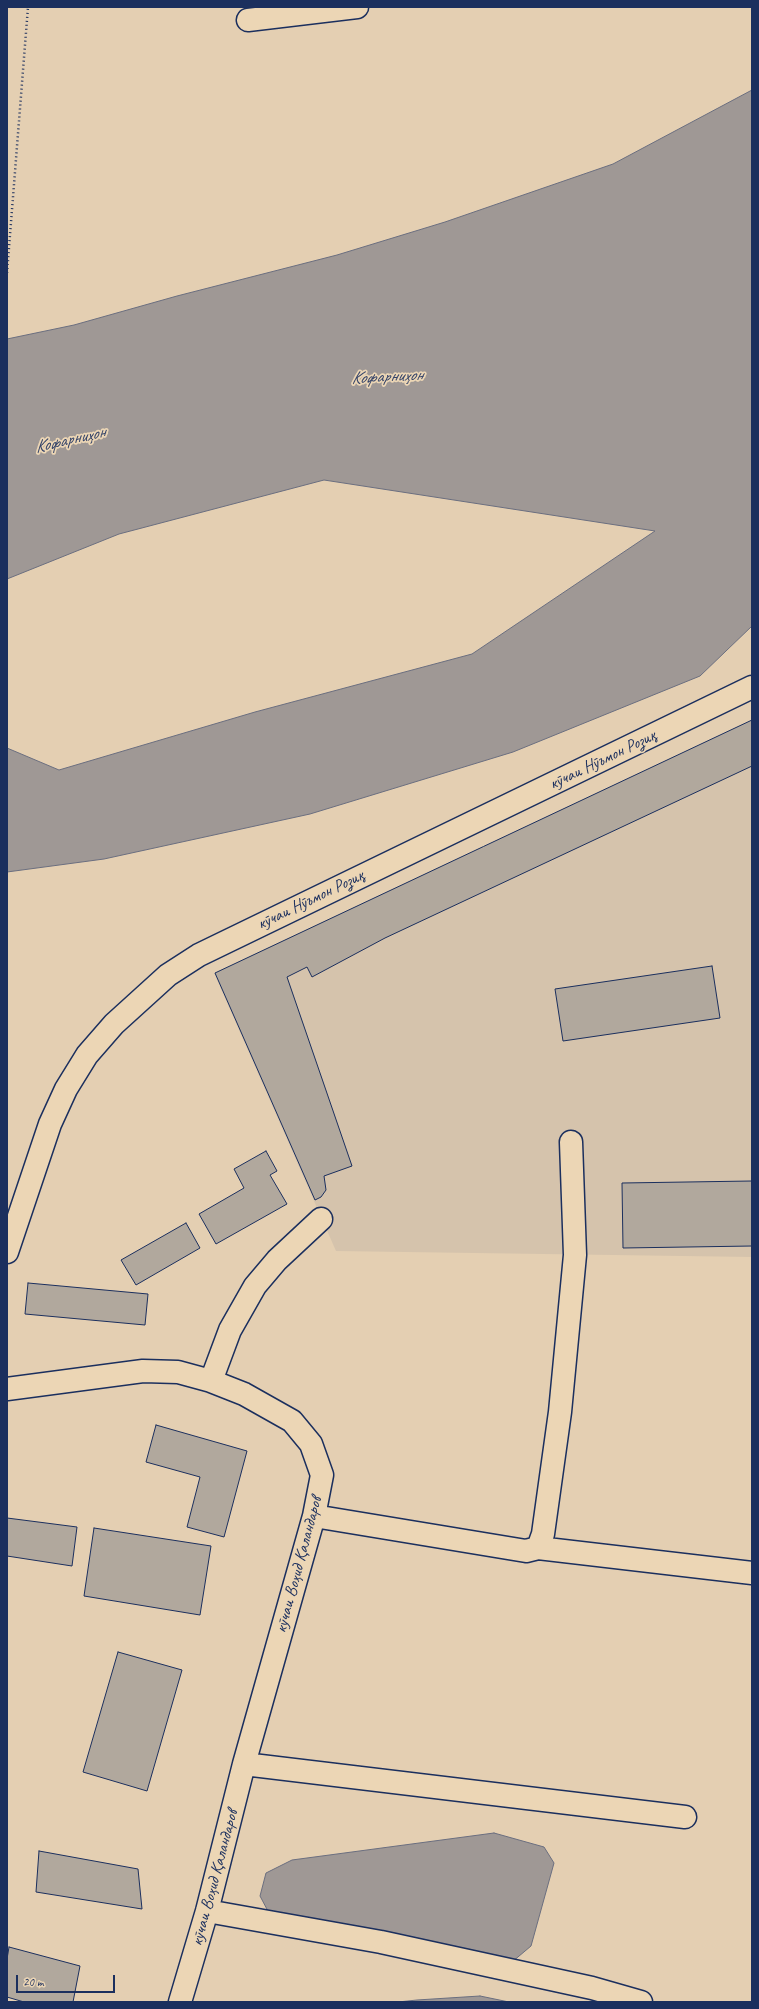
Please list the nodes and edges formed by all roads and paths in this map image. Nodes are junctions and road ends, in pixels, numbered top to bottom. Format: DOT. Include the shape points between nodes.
graph roads {
  1 [pos="28,7"];
  2 [pos="357,7"];
  3 [pos="248,20"];
  4 [pos="7,273"];
  5 [pos="752,688"];
  6 [pos="571,1142"];
  7 [pos="321,1219"];
  8 [pos="7,1252"];
  9 [pos="211,1381"];
  10 [pos="7,1389"];
  11 [pos="314,1516"];
  12 [pos="538,1548"];
  13 [pos="752,1573"];
  14 [pos="244,1764"];
  15 [pos="685,1817"];
  16 [pos="207,1911"];
  17 [pos="180,2002"];
  18 [pos="641,2002"];
  1 -- 4 [label="path"];
  2 -- 3 [label="street"];
  5 -- 8 [label="street, кӯчаи Нӯъмон Розиқ" via="198,955 168,975 114,1024 87,1055 66,1089 50,1124"];
  6 -- 12 [label="street" via="575,1255 560,1412 543,1534"];
  7 -- 9 [label="street" via="276,1260 255,1286 230,1330"];
  9 -- 10 [label="street, кӯчаи Воҳид Қаландаров" via="178,1372 143,1371"];
  9 -- 11 [label="street, кӯчаи Воҳид Қаландаров" via="244,1394 282,1414 292,1421 311,1444 322,1475"];
  11 -- 12 [label="street" via="526,1551"];
  11 -- 14 [label="street, кӯчаи Воҳид Қаландаров"];
  12 -- 13 [label="street"];
  14 -- 15 [label="street"];
  14 -- 16 [label="street, кӯчаи Воҳид Қаландаров"];
  16 -- 17 [label="street, кӯчаи Воҳид Қаландаров"];
  16 -- 18 [label="street" via="381,1942 592,1988"];
}
